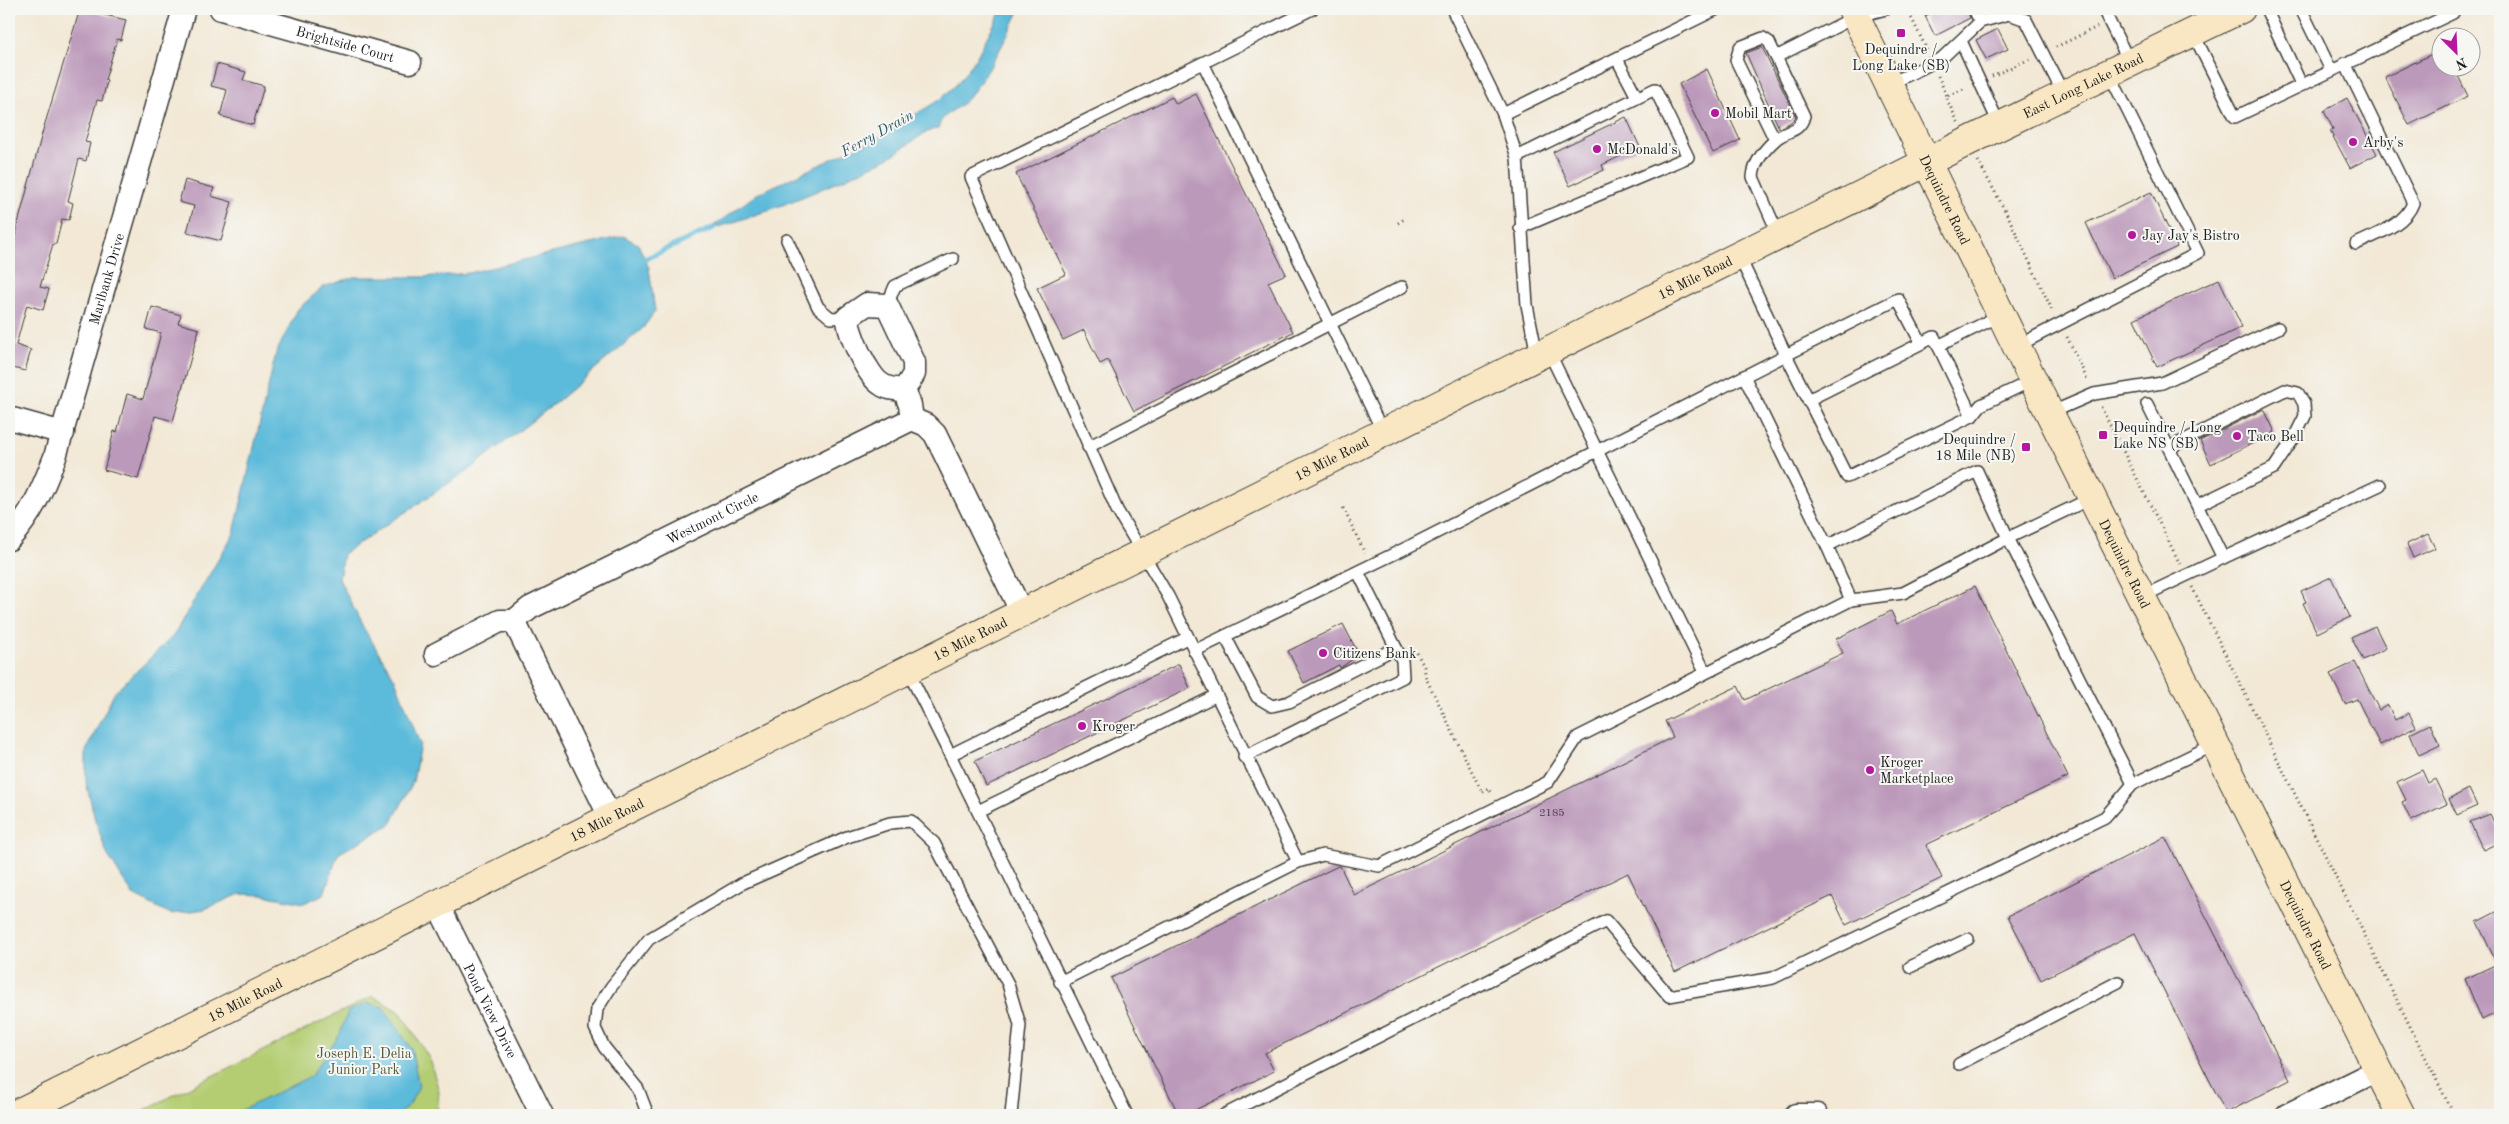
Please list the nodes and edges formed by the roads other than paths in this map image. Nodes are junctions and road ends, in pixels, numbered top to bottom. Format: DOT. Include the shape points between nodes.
graph roads {
  1 [pos="184,9"];
  2 [pos="221,9"];
  3 [pos="1312,9"];
  4 [pos="1452,9"];
  5 [pos="1717,9"];
  6 [pos="1886,9"];
  7 [pos="1974,9"];
  8 [pos="2104,9"];
  9 [pos="2241,9"];
  10 [pos="2266,9"];
  11 [pos="2301,9"];
  12 [pos="2451,9"];
  13 [pos="1853,13"];
  14 [pos="1980,22"];
  15 [pos="2193,32"];
  16 [pos="1961,40"];
  17 [pos="1776,56"];
  18 [pos="1617,59"];
  19 [pos="410,62"];
  20 [pos="1203,63"];
  21 [pos="2345,63"];
  22 [pos="2119,68"];
  23 [pos="2331,70"];
  24 [pos="2301,84"];
  25 [pos="1888,85"];
  26 [pos="2064,95"];
  27 [pos="1637,97"];
  28 [pos="1503,114"];
  29 [pos="2000,126"];
  30 [pos="1775,140"];
  31 [pos="1517,156"];
  32 [pos="1926,162"];
  33 [pos="1520,228"];
  34 [pos="1779,236"];
  35 [pos="787,240"];
  36 [pos="2356,244"];
  37 [pos="1739,256"];
  38 [pos="953,259"];
  39 [pos="1402,287"];
  40 [pos="887,305"];
  41 [pos="2001,315"];
  42 [pos="848,317"];
  43 [pos="1329,324"];
  44 [pos="2278,328"];
  45 [pos="1921,343"];
  46 [pos="1938,346"];
  47 [pos="2017,346"];
  48 [pos="1543,352"];
  49 [pos="1786,355"];
  50 [pos="1744,376"];
  51 [pos="2033,380"];
  52 [pos="904,390"];
  53 [pos="1808,400"];
  54 [pos="2147,404"];
  55 [pos="2050,414"];
  56 [pos="1972,416"];
  57 [pos="9,418"];
  58 [pos="912,419"];
  59 [pos="63,432"];
  60 [pos="1384,432"];
  61 [pos="1088,447"];
  62 [pos="2169,448"];
  63 [pos="1598,450"];
  64 [pos="2380,485"];
  65 [pos="2092,498"];
  66 [pos="2198,505"];
  67 [pos="2008,538"];
  68 [pos="9,539"];
  69 [pos="1827,546"];
  70 [pos="1144,552"];
  71 [pos="2223,558"];
  72 [pos="1358,572"];
  73 [pos="2142,597"];
  74 [pos="1851,600"];
  75 [pos="1022,613"];
  76 [pos="514,621"];
  77 [pos="1225,636"];
  78 [pos="1187,638"];
  79 [pos="1396,648"];
  80 [pos="1194,651"];
  81 [pos="436,654"];
  82 [pos="908,671"];
  83 [pos="1705,672"];
  84 [pos="1215,696"];
  85 [pos="2215,744"];
  86 [pos="950,755"];
  87 [pos="1244,756"];
  88 [pos="2134,784"];
  89 [pos="978,811"];
  90 [pos="611,819"];
  91 [pos="1298,862"];
  92 [pos="438,905"];
  93 [pos="1968,939"];
  94 [pos="1910,967"];
  95 [pos="1060,982"];
  96 [pos="2118,982"];
  97 [pos="1958,1064"];
  98 [pos="2378,1070"];
  99 [pos="14,1115"];
  100 [pos="542,1115"];
  101 [pos="648,1115"];
  102 [pos="1011,1115"];
  103 [pos="1127,1115"];
  104 [pos="1224,1115"];
  105 [pos="1796,1115"];
  106 [pos="1817,1115"];
  107 [pos="2287,1115"];
  108 [pos="2401,1115"];
  1 -- 59 [label="street, Marlbank Drive"];
  2 -- 19 [label="street, Brightside Court"];
  3 -- 20 [label="lane"];
  4 -- 28 [label="lane"];
  5 -- 18 [label="lane"];
  6 -- 13 [label="lane"];
  7 -- 14 [label="lane"];
  8 -- 22 [label="lane"];
  9 -- 15 [label="main road, East Long Lake Road"];
  10 -- 24 [label="lane"];
  11 -- 23 [label="lane"];
  12 -- 21 [label="lane" via="2453,13"];
  13 -- 17 [label="lane"];
  13 -- 25 [label="main road, Dequindre Road"];
  14 -- 16 [label="lane"];
  14 -- 26 [label="lane" via="2010,14 2026,20"];
  15 -- 22 [label="main road, East Long Lake Road"];
  15 -- 24 [label="lane" via="2235,116"];
  16 -- 25 [label="lane" via="1942,58"];
  16 -- 29 [label="lane"];
  17 -- 30 [label="lane" via="1804,116 1802,124"];
  17 -- 30 [label="lane" via="1769,42 1763,38 1740,47 1736,60"];
  18 -- 27 [label="lane"];
  18 -- 28 [label="lane"];
  20 -- 43 [label="lane"];
  20 -- 61 [label="lane" via="972,178"];
  21 -- 23 [label="lane"];
  21 -- 36 [label="lane" via="2413,203 2409,214"];
  22 -- 26 [label="main road, East Long Lake Road"];
  22 -- 47 [label="lane" via="2198,253"];
  23 -- 24 [label="lane"];
  25 -- 32 [label="main road, Dequindre Road"];
  26 -- 29 [label="main road, East Long Lake Road"];
  27 -- 31 [label="lane"];
  27 -- 33 [label="lane" via="1655,89 1688,157"];
  28 -- 31 [label="lane"];
  29 -- 32 [label="main road, East Long Lake Road"];
  30 -- 34 [label="lane" via="1754,168 1752,177"];
  31 -- 33 [label="lane"];
  32 -- 34 [label="main road, 18 Mile Road"];
  32 -- 41 [label="main road, Dequindre Road"];
  33 -- 48 [label="lane" via="1526,305"];
  34 -- 37 [label="main road, 18 Mile Road"];
  35 -- 42 [label="lane" via="818,307 831,318"];
  37 -- 48 [label="main road, 18 Mile Road"];
  37 -- 49 [label="lane"];
  38 -- 40 [label="lane" via="896,286"];
  39 -- 43 [label="lane"];
  40 -- 42 [label="street" via="867,304"];
  40 -- 52 [label="street" via="914,362 914,374"];
  41 -- 46 [label="lane"];
  41 -- 47 [label="main road, Dequindre Road"];
  42 -- 52 [label="street" via="847,327 874,379 882,385"];
  43 -- 60 [label="lane"];
  43 -- 61 [label="lane"];
  44 -- 55 [label="lane" via="2162,383 2094,394"];
  45 -- 46 [label="lane" via="1934,337"];
  45 -- 49 [label="lane" via="1898,299"];
  45 -- 53 [label="lane"];
  46 -- 56 [label="lane"];
  47 -- 51 [label="main road, Dequindre Road"];
  48 -- 60 [label="main road, 18 Mile Road"];
  48 -- 63 [label="lane"];
  49 -- 50 [label="lane"];
  49 -- 53 [label="lane"];
  50 -- 63 [label="lane"];
  50 -- 69 [label="lane"];
  51 -- 55 [label="main road, Dequindre Road"];
  51 -- 56 [label="lane" via="1981,405"];
  52 -- 58 [label="street"];
  53 -- 56 [label="lane" via="1847,477"];
  54 -- 62 [label="lane"];
  55 -- 65 [label="main road, Dequindre Road"];
  57 -- 59 [label="street"];
  58 -- 75 [label="street" via="926,425 935,434"];
  58 -- 76 [label="street, Westmont Circle" via="530,608"];
  59 -- 68 [label="street, Marlbank Drive" via="43,490 26,521"];
  60 -- 70 [label="main road, 18 Mile Road"];
  61 -- 70 [label="lane" via="1117,510"];
  62 -- 66 [label="lane"];
  62 -- 66 [label="lane" via="2286,390 2298,394 2304,404 2305,416 2274,468"];
  63 -- 72 [label="lane"];
  63 -- 83 [label="lane"];
  64 -- 71 [label="lane"];
  65 -- 67 [label="lane"];
  65 -- 73 [label="main road, Dequindre Road"];
  66 -- 71 [label="lane"];
  67 -- 69 [label="lane" via="1977,471"];
  67 -- 74 [label="lane" via="1903,593"];
  67 -- 88 [label="lane"];
  69 -- 74 [label="lane"];
  70 -- 75 [label="main road, 18 Mile Road"];
  70 -- 78 [label="lane"];
  71 -- 73 [label="lane"];
  72 -- 77 [label="lane"];
  72 -- 79 [label="lane"];
  73 -- 85 [label="main road, Dequindre Road"];
  74 -- 83 [label="lane"];
  75 -- 82 [label="main road, 18 Mile Road"];
  76 -- 81 [label="street, Westmont Circle" via="500,621"];
  76 -- 90 [label="street"];
  77 -- 79 [label="lane" via="1257,697 1272,706 1289,702"];
  77 -- 80 [label="lane"];
  78 -- 80 [label="lane"];
  78 -- 86 [label="lane"];
  79 -- 87 [label="lane" via="1402,660 1403,677"];
  80 -- 84 [label="lane"];
  82 -- 86 [label="lane"];
  82 -- 90 [label="main road, 18 Mile Road"];
  83 -- 91 [label="lane" via="1578,737 1548,782 1379,866 1323,855"];
  84 -- 87 [label="lane"];
  84 -- 89 [label="lane"];
  85 -- 88 [label="lane"];
  85 -- 98 [label="main road, Dequindre Road"];
  86 -- 89 [label="lane"];
  87 -- 91 [label="lane"];
  88 -- 104 [label="lane" via="2105,817 1773,978 1669,996 1606,921"];
  89 -- 95 [label="lane"];
  90 -- 92 [label="main road, 18 Mile Road"];
  91 -- 95 [label="lane"];
  92 -- 99 [label="main road, 18 Mile Road"];
  92 -- 100 [label="street, Pond View Drive"];
  93 -- 94 [label="lane"];
  95 -- 103 [label="lane"];
  96 -- 97 [label="lane"];
  98 -- 107 [label="street"];
  98 -- 108 [label="main road, Dequindre Road"];
  101 -- 102 [label="lane" via="638,1089 604,1047 595,1028 597,1009 649,939 742,883 847,837 890,823 911,821 934,843 1008,984 1020,1024"];
  105 -- 106 [label="street"];
}
